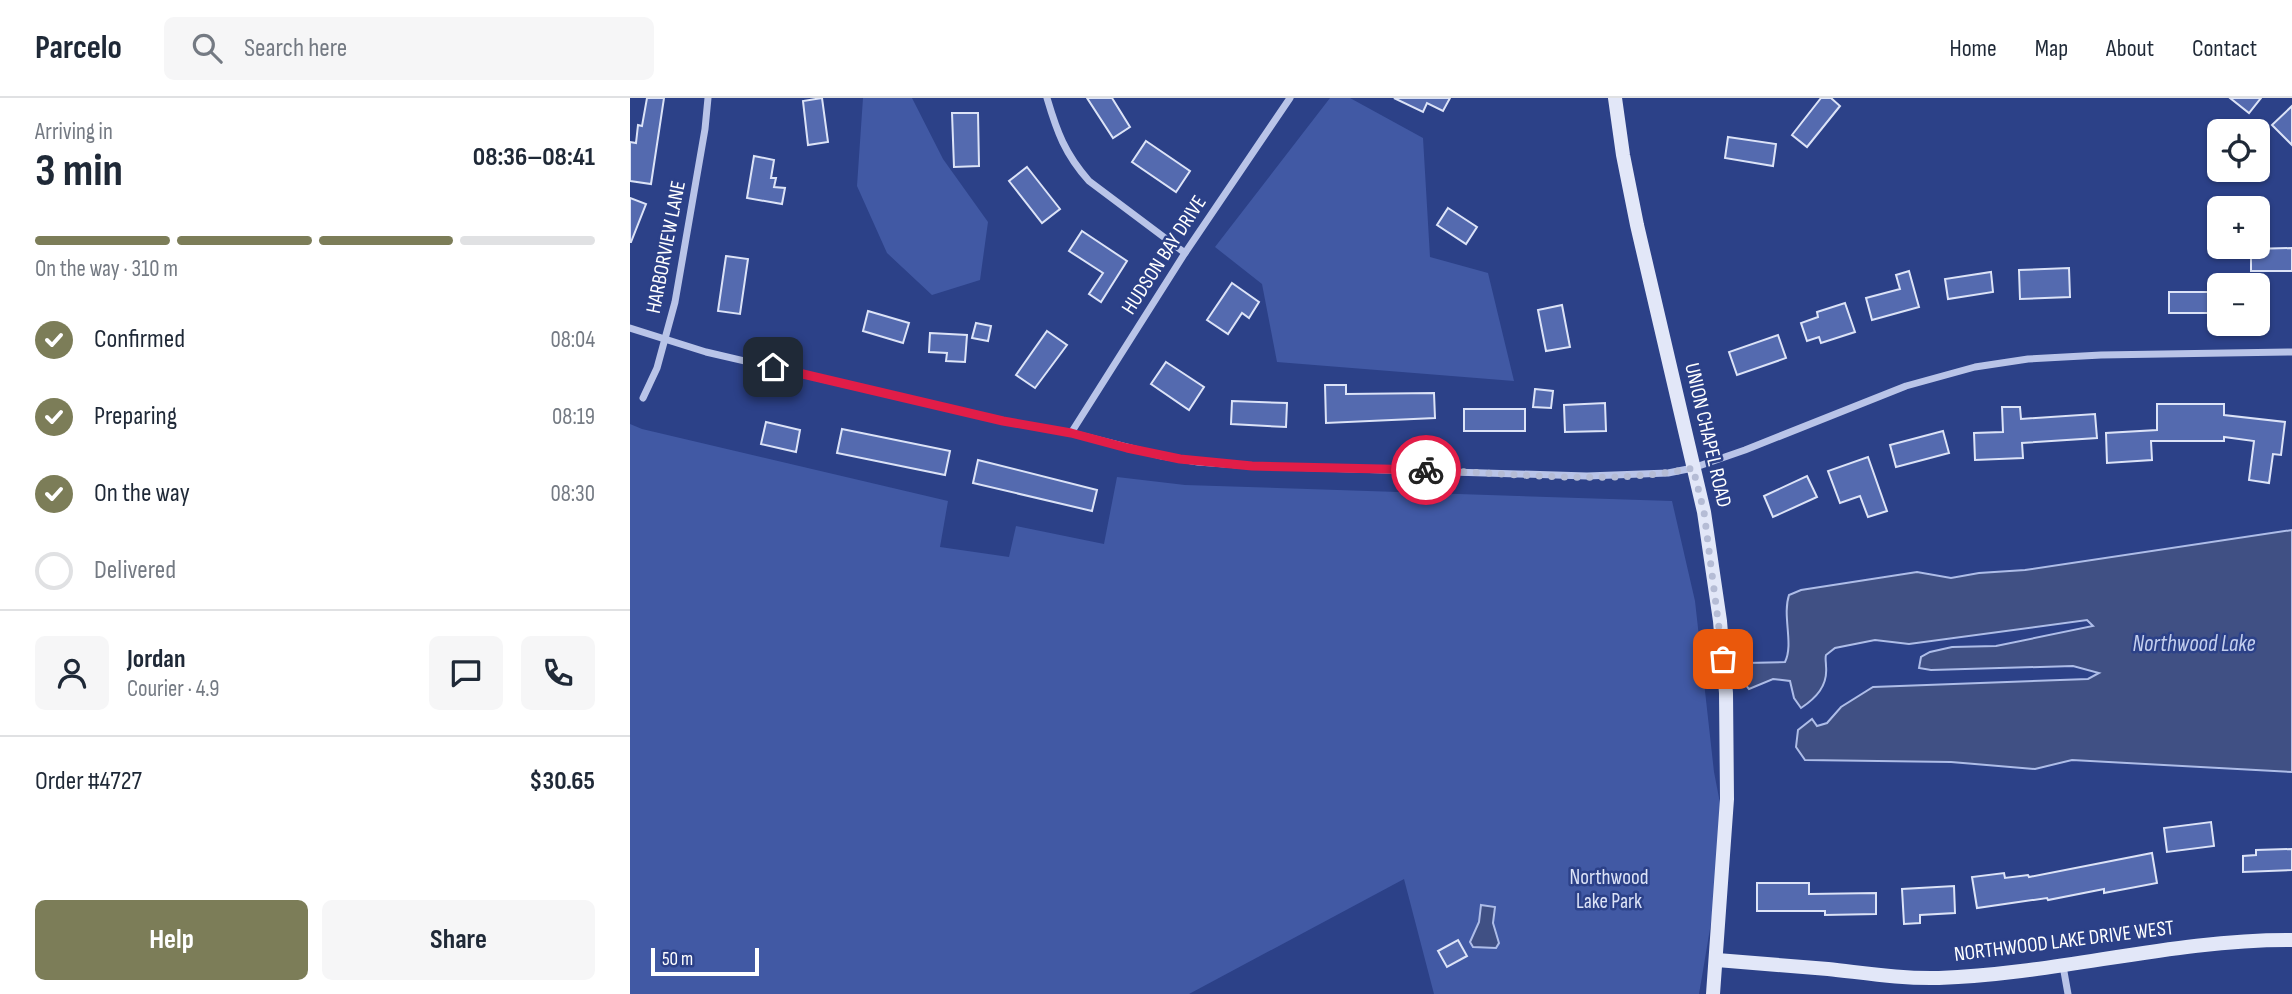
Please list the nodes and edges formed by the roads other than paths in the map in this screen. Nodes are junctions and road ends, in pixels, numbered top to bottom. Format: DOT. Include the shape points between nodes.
graph roads {
  1 [pos="708,98"];
  2 [pos="1048,98"];
  3 [pos="1290,98"];
  4 [pos="1615,98"];
  5 [pos="1185,253"];
  6 [pos="630,328"];
  7 [pos="666,339"];
  8 [pos="2292,352"];
  9 [pos="643,398"];
  10 [pos="1071,433"];
  11 [pos="1693,468"];
  12 [pos="2292,940"];
  13 [pos="1717,960"];
  14 [pos="2063,966"];
  15 [pos="1713,994"];
  16 [pos="2068,994"];
  1 -- 7 [label="street, HARBORVIEW LANE"];
  2 -- 5 [label="street" via="1058,136 1077,168"];
  3 -- 5 [label="street, HUDSON BAY DRIVE"];
  4 -- 11 [label="street, UNION CHAPEL ROAD" via="1637,225"];
  5 -- 10 [label="street, HUDSON BAY DRIVE"];
  6 -- 7 [label="street"];
  7 -- 9 [label="street, HARBORVIEW LANE"];
  7 -- 10 [label="street" via="1003,421"];
  8 -- 11 [label="street" via="2101,355 1975,367 1873,398"];
  10 -- 11 [label="street" via="1162,456 1252,466 1587,476"];
  11 -- 13 [label="street, UNION CHAPEL ROAD" via="1720,621 1726,693 1727,811"];
  12 -- 14 [label="street, NORTHWOOD LAKE DRIVE WEST" via="2145,951"];
  13 -- 14 [label="street, NORTHWOOD LAKE DRIVE WEST" via="1938,978"];
  13 -- 15 [label="street, UNION CHAPEL ROAD"];
  14 -- 16 [label="street"];
}
